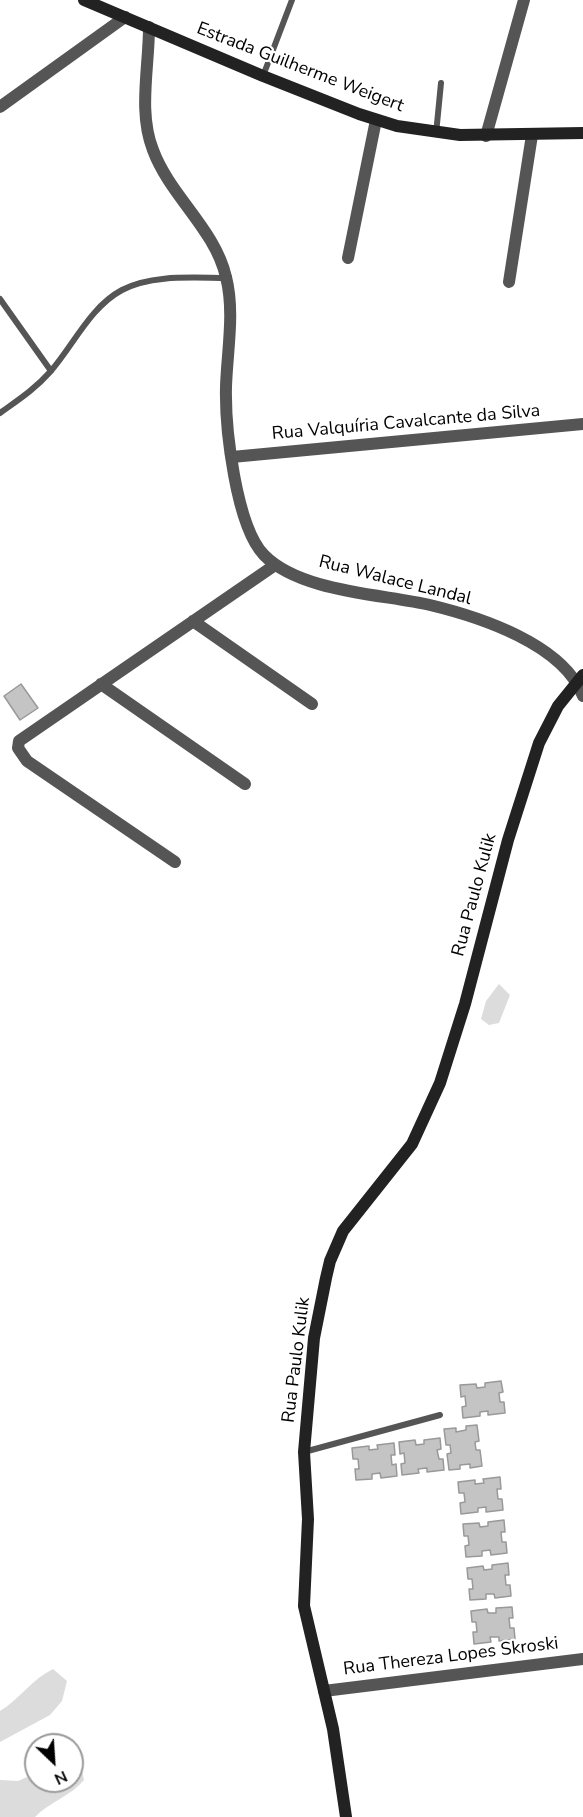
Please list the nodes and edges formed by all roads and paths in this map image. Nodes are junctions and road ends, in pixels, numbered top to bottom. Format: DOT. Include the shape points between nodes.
graph roads {
  1 [pos="84,0"];
  2 [pos="292,0"];
  3 [pos="524,0"];
  4 [pos="125,17"];
  5 [pos="149,27"];
  6 [pos="263,76"];
  7 [pos="441,83"];
  8 [pos="0,107"];
  9 [pos="376,120"];
  10 [pos="583,133"];
  11 [pos="436,134"];
  12 [pos="531,135"];
  13 [pos="486,136"];
  14 [pos="348,258"];
  15 [pos="227,278"];
  16 [pos="509,282"];
  17 [pos="0,299"];
  18 [pos="51,371"];
  19 [pos="0,413"];
  20 [pos="583,424"];
  21 [pos="232,457"];
  22 [pos="275,565"];
  23 [pos="193,621"];
  24 [pos="580,679"];
  25 [pos="101,684"];
  26 [pos="583,696"];
  27 [pos="312,704"];
  28 [pos="245,784"];
  29 [pos="175,862"];
  30 [pos="440,1415"];
  31 [pos="304,1452"];
  32 [pos="583,1659"];
  33 [pos="324,1691"];
  34 [pos="346,1817"];
  1 -- 4 [label="street, Estrada Guilherme Weigert"];
  2 -- 6 [label="lane"];
  3 -- 13 [label="street"];
  4 -- 5 [label="street, Estrada Guilherme Weigert"];
  4 -- 8 [label="street"];
  5 -- 6 [label="street, Estrada Guilherme Weigert"];
  5 -- 15 [label="street, Rua Walace Landal" via="145,117 152,149 168,182 216,251"];
  6 -- 9 [label="street, Estrada Guilherme Weigert"];
  7 -- 11 [label="lane"];
  9 -- 11 [label="street, Estrada Guilherme Weigert"];
  9 -- 14 [label="street"];
  10 -- 12 [label="street, Estrada Guilherme Weigert"];
  11 -- 13 [label="street, Estrada Guilherme Weigert"];
  12 -- 13 [label="street, Estrada Guilherme Weigert"];
  12 -- 16 [label="street"];
  15 -- 18 [label="lane" via="153,281 123,290 99,307"];
  15 -- 21 [label="street, Rua Walace Landal" via="226,389"];
  17 -- 18 [label="lane"];
  18 -- 19 [label="lane"];
  20 -- 21 [label="street, Rua Valquíria Cavalcante da Silva"];
  21 -- 22 [label="street, Rua Walace Landal" via="247,526 255,543"];
  22 -- 23 [label="street"];
  22 -- 24 [label="street, Rua Walace Landal" via="346,591 429,605 480,621 548,652"];
  23 -- 25 [label="street"];
  23 -- 27 [label="street"];
  24 -- 26 [label="street, Rua Walace Landal"];
  24 -- 31 [label="street, Rua Paulo Kulik" via="548,723 528,773 440,1083 412,1144 353,1215 330,1261 314,1338"];
  25 -- 28 [label="street"];
  25 -- 29 [label="street" via="24,736 18,748 21,756"];
  30 -- 31 [label="lane"];
  31 -- 33 [label="street, Rua Paulo Kulik" via="308,1519 304,1606"];
  32 -- 33 [label="street, Rua Thereza Lopes Skroski"];
  33 -- 34 [label="street, Rua Paulo Kulik"];
}
